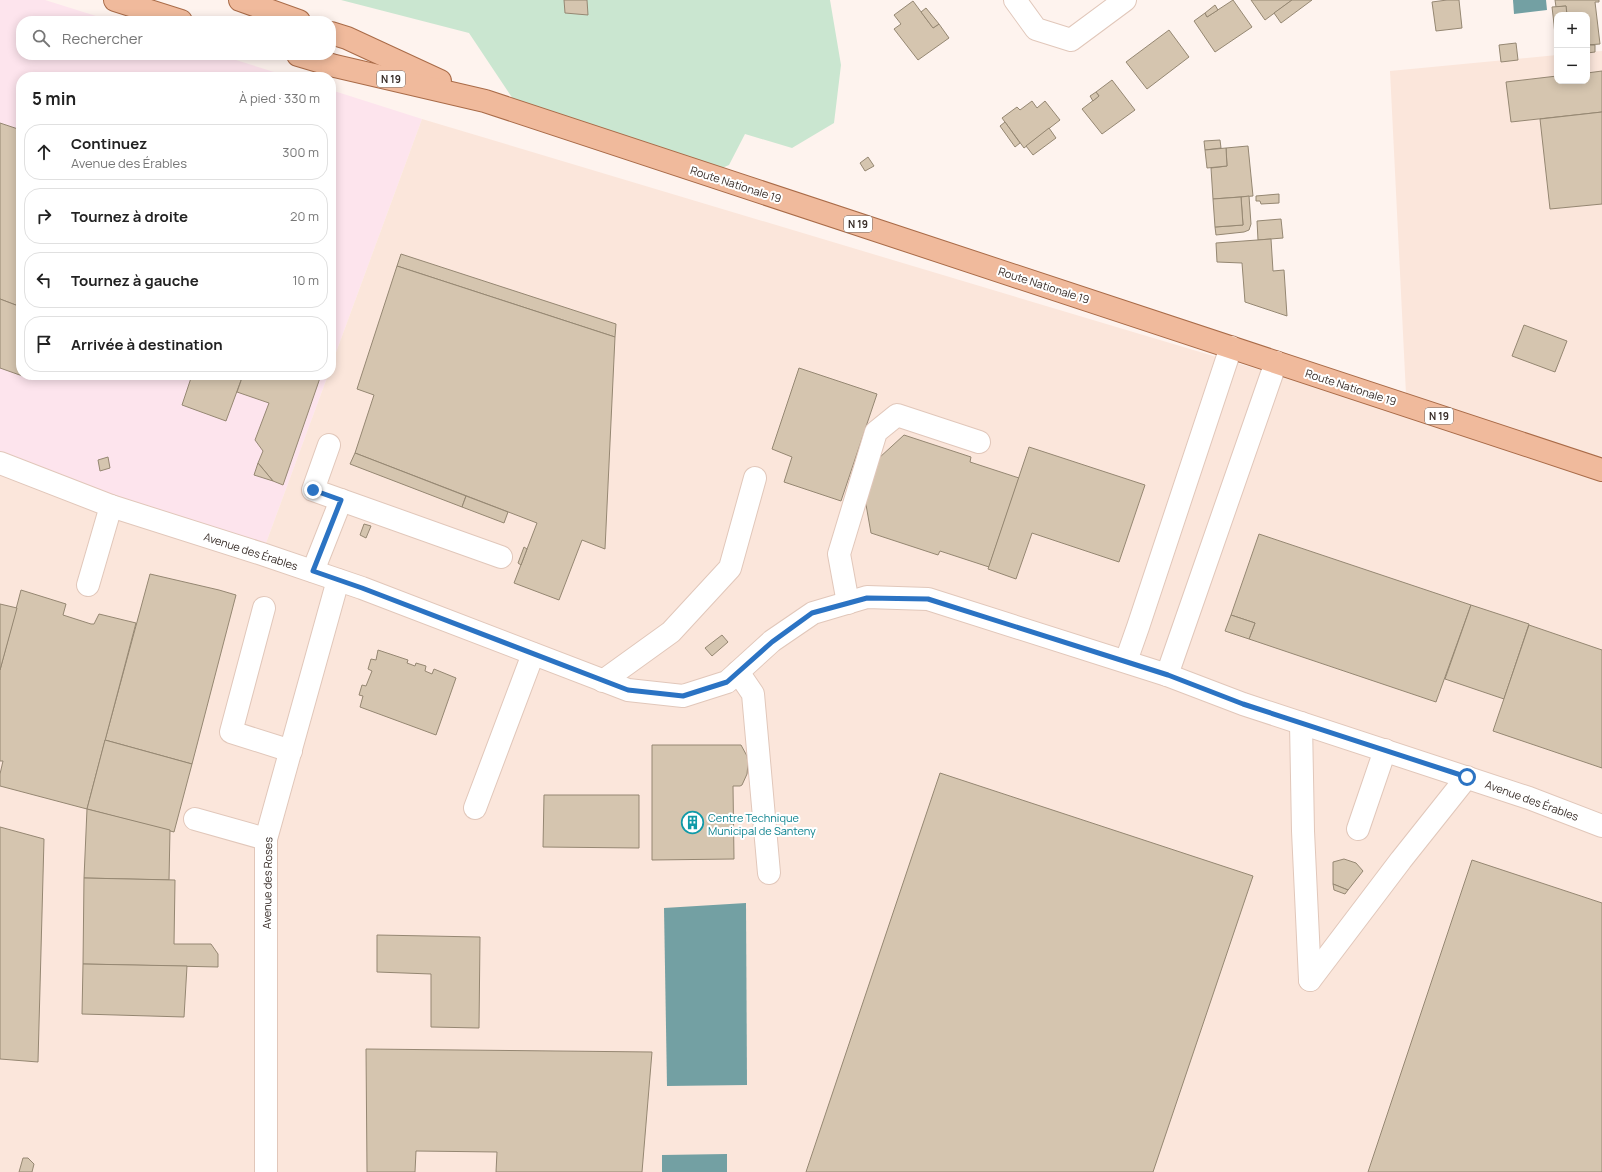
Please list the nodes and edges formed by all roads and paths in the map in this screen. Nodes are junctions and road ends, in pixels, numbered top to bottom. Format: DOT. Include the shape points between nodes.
graph roads {
  1 [pos="115,0"];
  2 [pos="240,0"];
  3 [pos="1015,0"];
  4 [pos="1125,0"];
  5 [pos="165,16"];
  6 [pos="285,16"];
  7 [pos="336,35"];
  8 [pos="314,60"];
  9 [pos="485,101"];
  10 [pos="1231,347"];
  11 [pos="1276,362"];
  12 [pos="979,442"];
  13 [pos="330,445"];
  14 [pos="0,463"];
  15 [pos="1602,470"];
  16 [pos="756,478"];
  17 [pos="341,500"];
  18 [pos="111,506"];
  19 [pos="501,557"];
  20 [pos="313,571"];
  21 [pos="338,580"];
  22 [pos="88,584"];
  23 [pos="848,603"];
  24 [pos="264,608"];
  25 [pos="533,654"];
  26 [pos="1126,661"];
  27 [pos="738,672"];
  28 [pos="1168,675"];
  29 [pos="603,681"];
  30 [pos="1301,723"];
  31 [pos="1385,750"];
  32 [pos="291,751"];
  33 [pos="1467,777"];
  34 [pos="475,808"];
  35 [pos="195,819"];
  36 [pos="1602,826"];
  37 [pos="1358,829"];
  38 [pos="266,839"];
  39 [pos="769,873"];
  40 [pos="266,1172"];
  1 -- 5 [label="main road"];
  2 -- 6 [label="main road"];
  3 -- 4 [label="street" via="1036,29 1071,40"];
  7 -- 9 [label="main road, Route Nationale 19 / N 19"];
  8 -- 9 [label="main road, Route Nationale 19 / N 19"];
  9 -- 10 [label="main road, Route Nationale 19 / N 19"];
  10 -- 11 [label="main road, Route Nationale 19 / N 19"];
  10 -- 26 [label="street"];
  11 -- 15 [label="main road, Route Nationale 19 / N 19"];
  11 -- 28 [label="street"];
  12 -- 23 [label="street" via="897,415 876,432 839,554"];
  13 -- 17 [label="street" via="313,490"];
  14 -- 18 [label="street, Avenue des Érables"];
  16 -- 29 [label="street" via="730,568 671,632"];
  17 -- 19 [label="street"];
  17 -- 20 [label="street"];
  18 -- 20 [label="street, Avenue des Érables"];
  18 -- 22 [label="street"];
  20 -- 21 [label="street, Avenue des Érables"];
  21 -- 25 [label="street, Avenue des Érables"];
  21 -- 32 [label="street, Avenue des Roses"];
  23 -- 26 [label="street, Avenue des Érables" via="867,598 928,599"];
  23 -- 27 [label="street, Avenue des Érables" via="812,613 772,642"];
  24 -- 32 [label="street" via="231,732"];
  25 -- 29 [label="street, Avenue des Érables"];
  25 -- 34 [label="street"];
  26 -- 28 [label="street, Avenue des Érables"];
  27 -- 29 [label="street, Avenue des Érables" via="727,682 683,696 628,690"];
  27 -- 39 [label="street" via="753,694"];
  28 -- 30 [label="street, Avenue des Érables"];
  30 -- 31 [label="street, Avenue des Érables"];
  30 -- 33 [label="street" via="1310,980"];
  31 -- 33 [label="street, Avenue des Érables"];
  31 -- 37 [label="street"];
  32 -- 38 [label="street, Avenue des Roses"];
  33 -- 36 [label="street, Avenue des Érables"];
  35 -- 38 [label="street"];
  38 -- 40 [label="street, Avenue des Roses"];
}
